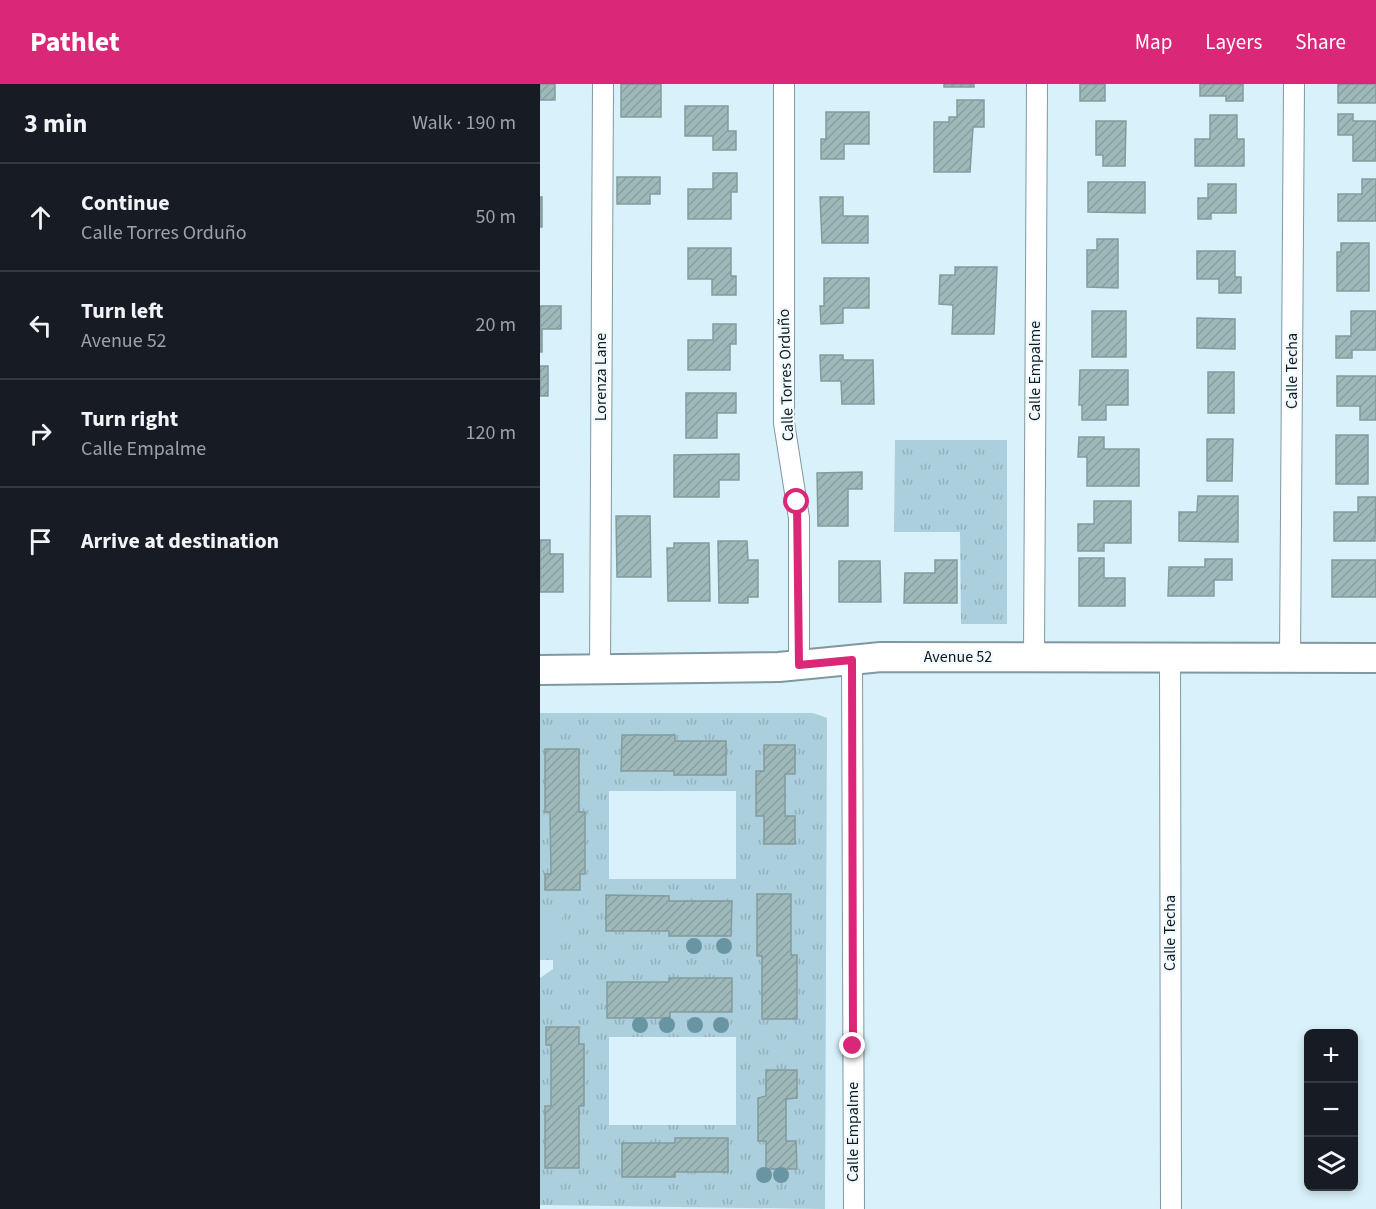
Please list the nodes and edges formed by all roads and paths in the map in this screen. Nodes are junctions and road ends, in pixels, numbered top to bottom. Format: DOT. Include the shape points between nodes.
graph roads {
  1 [pos="603,84"];
  2 [pos="783,84"];
  3 [pos="1037,84"];
  4 [pos="1293,84"];
  5 [pos="1034,657"];
  6 [pos="1170,657"];
  7 [pos="1290,658"];
  8 [pos="1376,658"];
  9 [pos="852,660"];
  10 [pos="799,665"];
  11 [pos="540,670"];
  12 [pos="600,670"];
  13 [pos="854,1209"];
  14 [pos="1171,1209"];
  1 -- 12 [label="street, Lorenza Lane"];
  2 -- 10 [label="street, Calle Torres Orduño" via="784,423 799,518"];
  3 -- 5 [label="street, Calle Empalme"];
  4 -- 7 [label="street, Calle Techa"];
  5 -- 6 [label="main road, Avenue 52"];
  5 -- 9 [label="main road, Avenue 52"];
  6 -- 7 [label="main road, Avenue 52"];
  6 -- 14 [label="street, Calle Techa"];
  7 -- 8 [label="main road, Avenue 52"];
  9 -- 10 [label="main road, Avenue 52"];
  9 -- 13 [label="street, Calle Empalme"];
  10 -- 12 [label="main road, Avenue 52"];
  11 -- 12 [label="main road, Avenue 52"];
}
